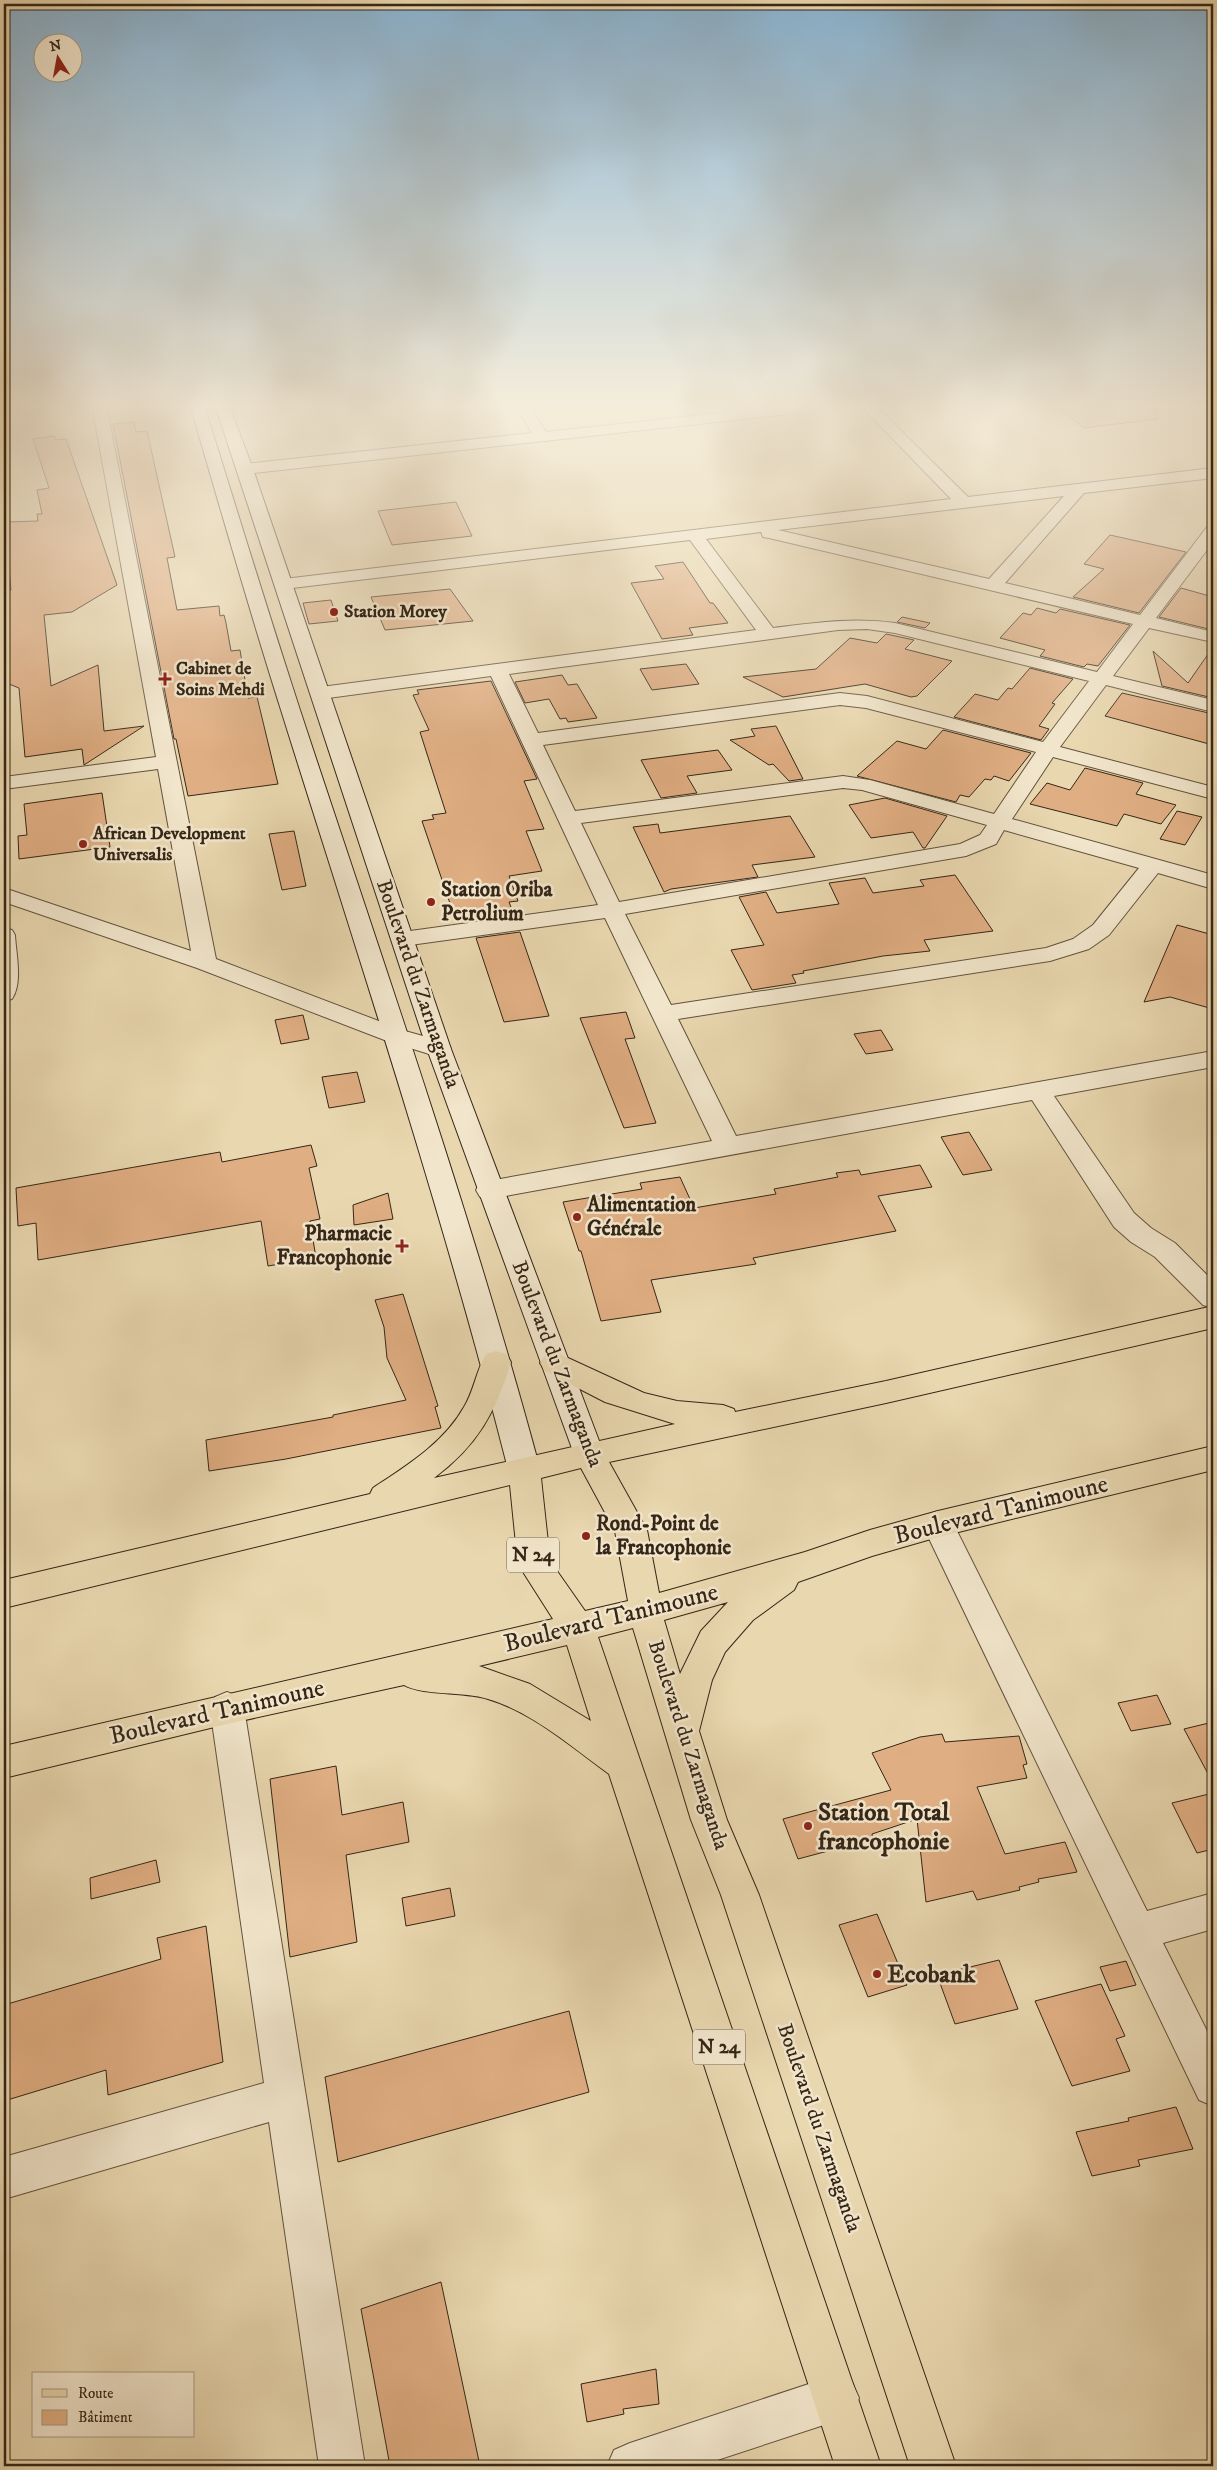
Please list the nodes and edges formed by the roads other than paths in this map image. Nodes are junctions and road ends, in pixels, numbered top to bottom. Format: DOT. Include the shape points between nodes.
graph roads {
  1 [pos="121,520"];
  2 [pos="232,520"];
  3 [pos="263,520"];
  4 [pos="817,520"];
  5 [pos="1051,520"];
  6 [pos="751,528"];
  7 [pos="695,535"];
  8 [pos="1212,536"];
  9 [pos="284,584"];
  10 [pos="994,585"];
  11 [pos="1147,621"];
  12 [pos="768,634"];
  13 [pos="1213,637"];
  14 [pos="498,670"];
  15 [pos="1103,679"];
  16 [pos="321,693"];
  17 [pos="1213,706"];
  18 [pos="533,740"];
  19 [pos="1048,749"];
  20 [pos="168,762"];
  21 [pos="4,783"];
  22 [pos="1213,793"];
  23 [pos="569,818"];
  24 [pos="999,822"];
  25 [pos="1153,865"];
  26 [pos="1213,882"];
  27 [pos="4,895"];
  28 [pos="612,910"];
  29 [pos="4,935"];
  30 [pos="403,939"];
  31 [pos="205,963"];
  32 [pos="4,994"];
  33 [pos="663,1014"];
  34 [pos="396,1036"];
  35 [pos="439,1049"];
  36 [pos="1213,1059"];
  37 [pos="1039,1092"];
  38 [pos="729,1148"];
  39 [pos="490,1190"];
  40 [pos="1213,1298"];
  41 [pos="1213,1317"];
  42 [pos="496,1362"];
  43 [pos="555,1363"];
  44 [pos="764,1418"];
  45 [pos="589,1454"];
  46 [pos="1213,1458"];
  47 [pos="524,1469"];
  48 [pos="373,1505"];
  49 [pos="938,1524"];
  50 [pos="805,1566"];
  51 [pos="4,1594"];
  52 [pos="645,1611"];
  53 [pos="578,1628"];
  54 [pos="391,1673"];
  55 [pos="227,1708"];
  56 [pos="681,1735"];
  57 [pos="4,1762"];
  58 [pos="625,1765"];
  59 [pos="1213,1911"];
  60 [pos="1137,1932"];
  61 [pos="1213,2086"];
  62 [pos="286,2097"];
  63 [pos="4,2178"];
  64 [pos="836,2398"];
  65 [pos="342,2466"];
  66 [pos="630,2466"];
  67 [pos="858,2466"];
  68 [pos="933,2466"];
  1 -- 20 [label="street"];
  2 -- 34 [label="street, Boulevard du Zarmaganda / N 24"];
  3 -- 9 [label="street, Boulevard du Zarmaganda"];
  4 -- 6 [label="street"];
  5 -- 10 [label="street"];
  6 -- 7 [label="street"];
  6 -- 10 [label="street"];
  7 -- 9 [label="street"];
  7 -- 12 [label="street"];
  8 -- 11 [label="street"];
  9 -- 16 [label="street, Boulevard du Zarmaganda"];
  10 -- 11 [label="street"];
  11 -- 13 [label="street"];
  11 -- 15 [label="street"];
  12 -- 14 [label="street"];
  12 -- 15 [label="street" via="867,624"];
  14 -- 16 [label="street"];
  14 -- 18 [label="street"];
  15 -- 17 [label="street"];
  15 -- 19 [label="street"];
  16 -- 30 [label="street, Boulevard du Zarmaganda"];
  18 -- 19 [label="street" via="840,699 867,702"];
  18 -- 23 [label="street"];
  19 -- 22 [label="street"];
  19 -- 24 [label="street"];
  20 -- 21 [label="street"];
  20 -- 31 [label="street"];
  23 -- 24 [label="street" via="843,782 862,784"];
  23 -- 28 [label="street"];
  24 -- 25 [label="street"];
  24 -- 28 [label="street" via="988,839 966,850"];
  25 -- 26 [label="street"];
  25 -- 33 [label="street" via="1101,930 1081,944 1050,954"];
  27 -- 31 [label="street"];
  28 -- 30 [label="street"];
  28 -- 33 [label="street"];
  29 -- 32 [label="street"];
  30 -- 35 [label="street, Boulevard du Zarmaganda"];
  31 -- 34 [label="street"];
  33 -- 38 [label="street"];
  34 -- 35 [label="street"];
  34 -- 42 [label="street, Boulevard du Zarmaganda / N 24"];
  35 -- 39 [label="street, Boulevard du Zarmaganda"];
  36 -- 37 [label="street"];
  37 -- 38 [label="street"];
  37 -- 40 [label="street" via="1124,1220 1140,1235 1165,1250"];
  38 -- 39 [label="street"];
  39 -- 43 [label="street, Boulevard du Zarmaganda"];
  41 -- 44 [label="main road"];
  42 -- 47 [label="street, Boulevard du Zarmaganda / N 24"];
  42 -- 48 [label="main road" via="485,1397 472,1421 448,1449"];
  43 -- 44 [label="main road" via="589,1383 644,1406 688,1415"];
  43 -- 45 [label="street, Boulevard du Zarmaganda"];
  44 -- 45 [label="main road"];
  45 -- 47 [label="main road"];
  45 -- 52 [label="main road, Boulevard du Zarmaganda" via="631,1530"];
  46 -- 49 [label="main road, Boulevard Tanimoune"];
  47 -- 48 [label="main road"];
  47 -- 53 [label="main road, Boulevard du Zarmaganda / N 24" via="534,1564"];
  48 -- 51 [label="main road"];
  49 -- 50 [label="main road, Boulevard Tanimoune"];
  49 -- 60 [label="street"];
  50 -- 52 [label="main road, Boulevard Tanimoune"];
  50 -- 56 [label="main road" via="761,1594 720,1631 696,1675"];
  52 -- 53 [label="main road, Boulevard Tanimoune"];
  52 -- 56 [label="main road, Boulevard du Zarmaganda"];
  53 -- 54 [label="main road, Boulevard Tanimoune"];
  53 -- 58 [label="main road, Boulevard du Zarmaganda / N 24"];
  54 -- 55 [label="main road, Boulevard Tanimoune"];
  54 -- 58 [label="main road" via="469,1679 500,1687 572,1727"];
  55 -- 57 [label="main road, Boulevard Tanimoune"];
  55 -- 62 [label="street"];
  56 -- 68 [label="main road, Boulevard du Zarmaganda" via="709,1820 740,1895"];
  58 -- 64 [label="main road, Boulevard du Zarmaganda / N 24"];
  59 -- 60 [label="street"];
  60 -- 61 [label="street"];
  62 -- 63 [label="street"];
  62 -- 65 [label="street"];
  64 -- 66 [label="street"];
  64 -- 67 [label="main road, Boulevard du Zarmaganda / N 24"];
}
